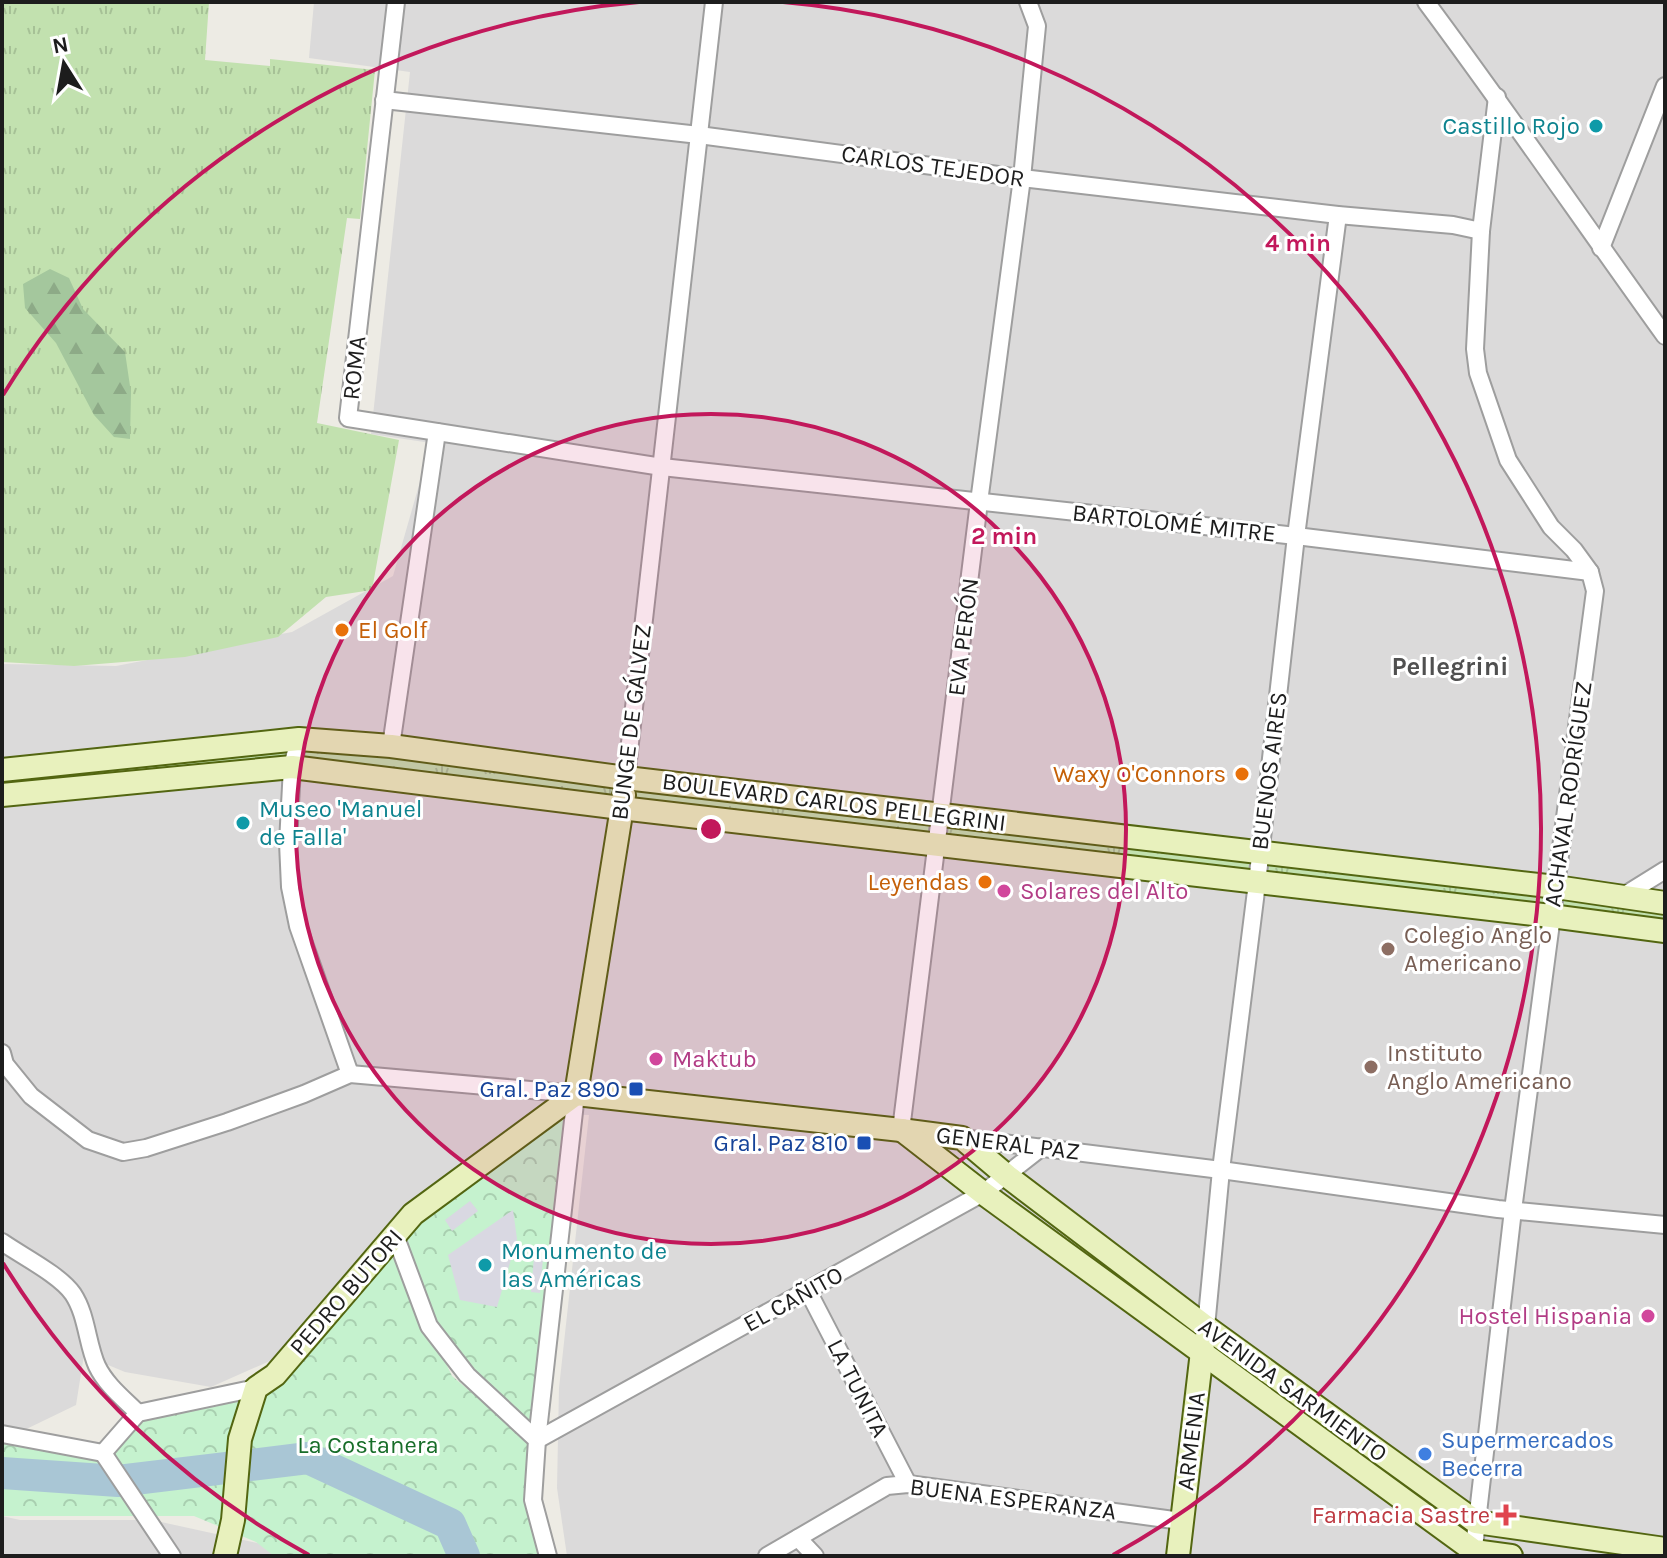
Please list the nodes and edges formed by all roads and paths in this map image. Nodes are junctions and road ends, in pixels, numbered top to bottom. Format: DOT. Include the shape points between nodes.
graph roads {
  1 [pos="396,2"];
  2 [pos="714,2"];
  3 [pos="1028,2"];
  4 [pos="1426,2"];
  5 [pos="1665,86"];
  6 [pos="1497,97"];
  7 [pos="384,100"];
  8 [pos="699,135"];
  9 [pos="1022,178"];
  10 [pos="1338,215"];
  11 [pos="1481,231"];
  12 [pos="1601,248"];
  13 [pos="1665,336"];
  14 [pos="437,432"];
  15 [pos="662,467"];
  16 [pos="979,502"];
  17 [pos="1296,536"];
  18 [pos="1590,572"];
  19 [pos="299,739"];
  20 [pos="391,746"];
  21 [pos="292,767"];
  22 [pos="2,770"];
  23 [pos="626,778"];
  24 [pos="2,795"];
  25 [pos="621,808"];
  26 [pos="941,815"];
  27 [pos="938,845"];
  28 [pos="1260,853"];
  29 [pos="1665,870"];
  30 [pos="1257,883"];
  31 [pos="1556,887"];
  32 [pos="1620,898"];
  33 [pos="1665,903"];
  34 [pos="1551,916"];
  35 [pos="1665,931"];
  36 [pos="2,1053"];
  37 [pos="350,1074"];
  38 [pos="576,1094"];
  39 [pos="901,1130"];
  40 [pos="962,1138"];
  41 [pos="1042,1147"];
  42 [pos="1221,1170"];
  43 [pos="1007,1176"];
  44 [pos="983,1193"];
  45 [pos="1513,1210"];
  46 [pos="1665,1225"];
  47 [pos="395,1235"];
  48 [pos="2,1242"];
  49 [pos="808,1291"];
  50 [pos="1206,1327"];
  51 [pos="1201,1353"];
  52 [pos="256,1388"];
  53 [pos="138,1413"];
  54 [pos="2,1434"];
  55 [pos="537,1440"];
  56 [pos="103,1453"];
  57 [pos="908,1484"];
  58 [pos="1181,1521"];
  59 [pos="1476,1522"];
  60 [pos="798,1538"];
  61 [pos="1665,1549"];
  62 [pos="1474,1554"];
  63 [pos="172,1556"];
  64 [pos="225,1556"];
  65 [pos="548,1556"];
  66 [pos="767,1556"];
  67 [pos="815,1556"];
  68 [pos="1178,1556"];
  69 [pos="1511,1556"];
  1 -- 7 [label="street, ROMA"];
  2 -- 8 [label="street, BUNGE DE GÁLVEZ"];
  3 -- 9 [label="street, EVA PERÓN" via="1037,26"];
  4 -- 6 [label="street"];
  5 -- 12 [label="street"];
  6 -- 11 [label="street"];
  6 -- 12 [label="street"];
  7 -- 8 [label="street, CARLOS TEJEDOR"];
  7 -- 14 [label="street, ROMA" via="348,418"];
  8 -- 9 [label="street, CARLOS TEJEDOR"];
  8 -- 15 [label="street, BUNGE DE GÁLVEZ"];
  9 -- 10 [label="street, CARLOS TEJEDOR"];
  9 -- 16 [label="street, EVA PERÓN"];
  10 -- 11 [label="street, CARLOS TEJEDOR"];
  10 -- 17 [label="street, BUENOS AIRES"];
  11 -- 18 [label="street" via="1478,373 1508,460 1551,527"];
  12 -- 13 [label="street"];
  14 -- 15 [label="street, ROMA"];
  14 -- 20 [label="street"];
  15 -- 16 [label="street, BARTOLOMÉ MITRE"];
  15 -- 23 [label="street, BUNGE DE GÁLVEZ"];
  16 -- 17 [label="street, BARTOLOMÉ MITRE"];
  16 -- 26 [label="street, EVA PERÓN"];
  17 -- 18 [label="street, BARTOLOMÉ MITRE"];
  17 -- 28 [label="street, BUENOS AIRES"];
  18 -- 31 [label="street, ACHAVAL RODRÍGUEZ" via="1595,591"];
  19 -- 20 [label="street, BOULEVARD CARLOS PELLEGRINI"];
  19 -- 21 [label="street"];
  19 -- 22 [label="street, BOULEVARD CARLOS PELLEGRINI"];
  20 -- 23 [label="street, BOULEVARD CARLOS PELLEGRINI"];
  21 -- 24 [label="street, BOULEVARD CARLOS PELLEGRINI"];
  21 -- 25 [label="street, BOULEVARD CARLOS PELLEGRINI"];
  21 -- 37 [label="street" via="290,887 298,926"];
  23 -- 25 [label="street, BUNGE DE GÁLVEZ"];
  23 -- 26 [label="street, BOULEVARD CARLOS PELLEGRINI"];
  25 -- 27 [label="street, BOULEVARD CARLOS PELLEGRINI"];
  25 -- 38 [label="street, BUNGE DE GÁLVEZ"];
  26 -- 27 [label="street, EVA PERÓN"];
  26 -- 28 [label="street, BOULEVARD CARLOS PELLEGRINI"];
  27 -- 30 [label="street, BOULEVARD CARLOS PELLEGRINI"];
  27 -- 39 [label="street, EVA PERÓN"];
  28 -- 30 [label="street, BUENOS AIRES"];
  28 -- 31 [label="street, BOULEVARD CARLOS PELLEGRINI"];
  29 -- 32 [label="street"];
  30 -- 34 [label="street, BOULEVARD CARLOS PELLEGRINI"];
  30 -- 42 [label="street, BUENOS AIRES"];
  31 -- 32 [label="street, BOULEVARD CARLOS PELLEGRINI"];
  31 -- 34 [label="street, ACHAVAL RODRÍGUEZ"];
  32 -- 33 [label="street, BOULEVARD CARLOS PELLEGRINI"];
  34 -- 35 [label="street, BOULEVARD CARLOS PELLEGRINI"];
  34 -- 45 [label="street, ACHAVAL RODRÍGUEZ"];
  36 -- 37 [label="street" via="31,1096 88,1140 123,1152 227,1122"];
  37 -- 38 [label="street, GENERAL PAZ"];
  38 -- 39 [label="street, GENERAL PAZ"];
  38 -- 47 [label="street, PEDRO BUTORI" via="413,1214"];
  38 -- 55 [label="street, BUNGE DE GÁLVEZ"];
  39 -- 40 [label="street, GENERAL PAZ"];
  39 -- 44 [label="street, AVENIDA SARMIENTO"];
  40 -- 41 [label="street, GENERAL PAZ"];
  40 -- 43 [label="street, AVENIDA SARMIENTO"];
  41 -- 42 [label="street, GENERAL PAZ"];
  41 -- 43 [label="street, EL CAÑITO"];
  42 -- 45 [label="street, GENERAL PAZ"];
  42 -- 50 [label="street, BUENOS AIRES"];
  43 -- 44 [label="street, EL CAÑITO"];
  43 -- 50 [label="street, AVENIDA SARMIENTO"];
  44 -- 49 [label="street, EL CAÑITO"];
  44 -- 51 [label="street, AVENIDA SARMIENTO"];
  45 -- 46 [label="street, GENERAL PAZ"];
  45 -- 59 [label="street, ACHAVAL RODRÍGUEZ"];
  47 -- 52 [label="street, PEDRO BUTORI" via="275,1375"];
  47 -- 55 [label="street" via="429,1326 467,1375"];
  48 -- 53 [label="street" via="71,1291 98,1368"];
  49 -- 55 [label="street, EL CAÑITO"];
  49 -- 57 [label="street, LA TUNITA"];
  50 -- 51 [label="street, ARMENIA"];
  50 -- 59 [label="street, AVENIDA SARMIENTO"];
  51 -- 58 [label="street, ARMENIA"];
  51 -- 62 [label="street, AVENIDA SARMIENTO"];
  52 -- 53 [label="street, PEDRO BUTORI"];
  52 -- 64 [label="street" via="240,1439"];
  53 -- 56 [label="street"];
  54 -- 56 [label="street"];
  55 -- 65 [label="street, BUNGE DE GÁLVEZ" via="533,1500"];
  56 -- 63 [label="street"];
  57 -- 58 [label="street, BUENA ESPERANZA"];
  57 -- 60 [label="street, BUENA ESPERANZA" via="887,1486"];
  58 -- 68 [label="street, ARMENIA"];
  59 -- 61 [label="street, AVENIDA SARMIENTO"];
  59 -- 62 [label="street, ACHAVAL RODRÍGUEZ"];
  60 -- 66 [label="street, BUENA ESPERANZA"];
  60 -- 67 [label="street"];
  62 -- 69 [label="street, AVENIDA SARMIENTO"];
}
